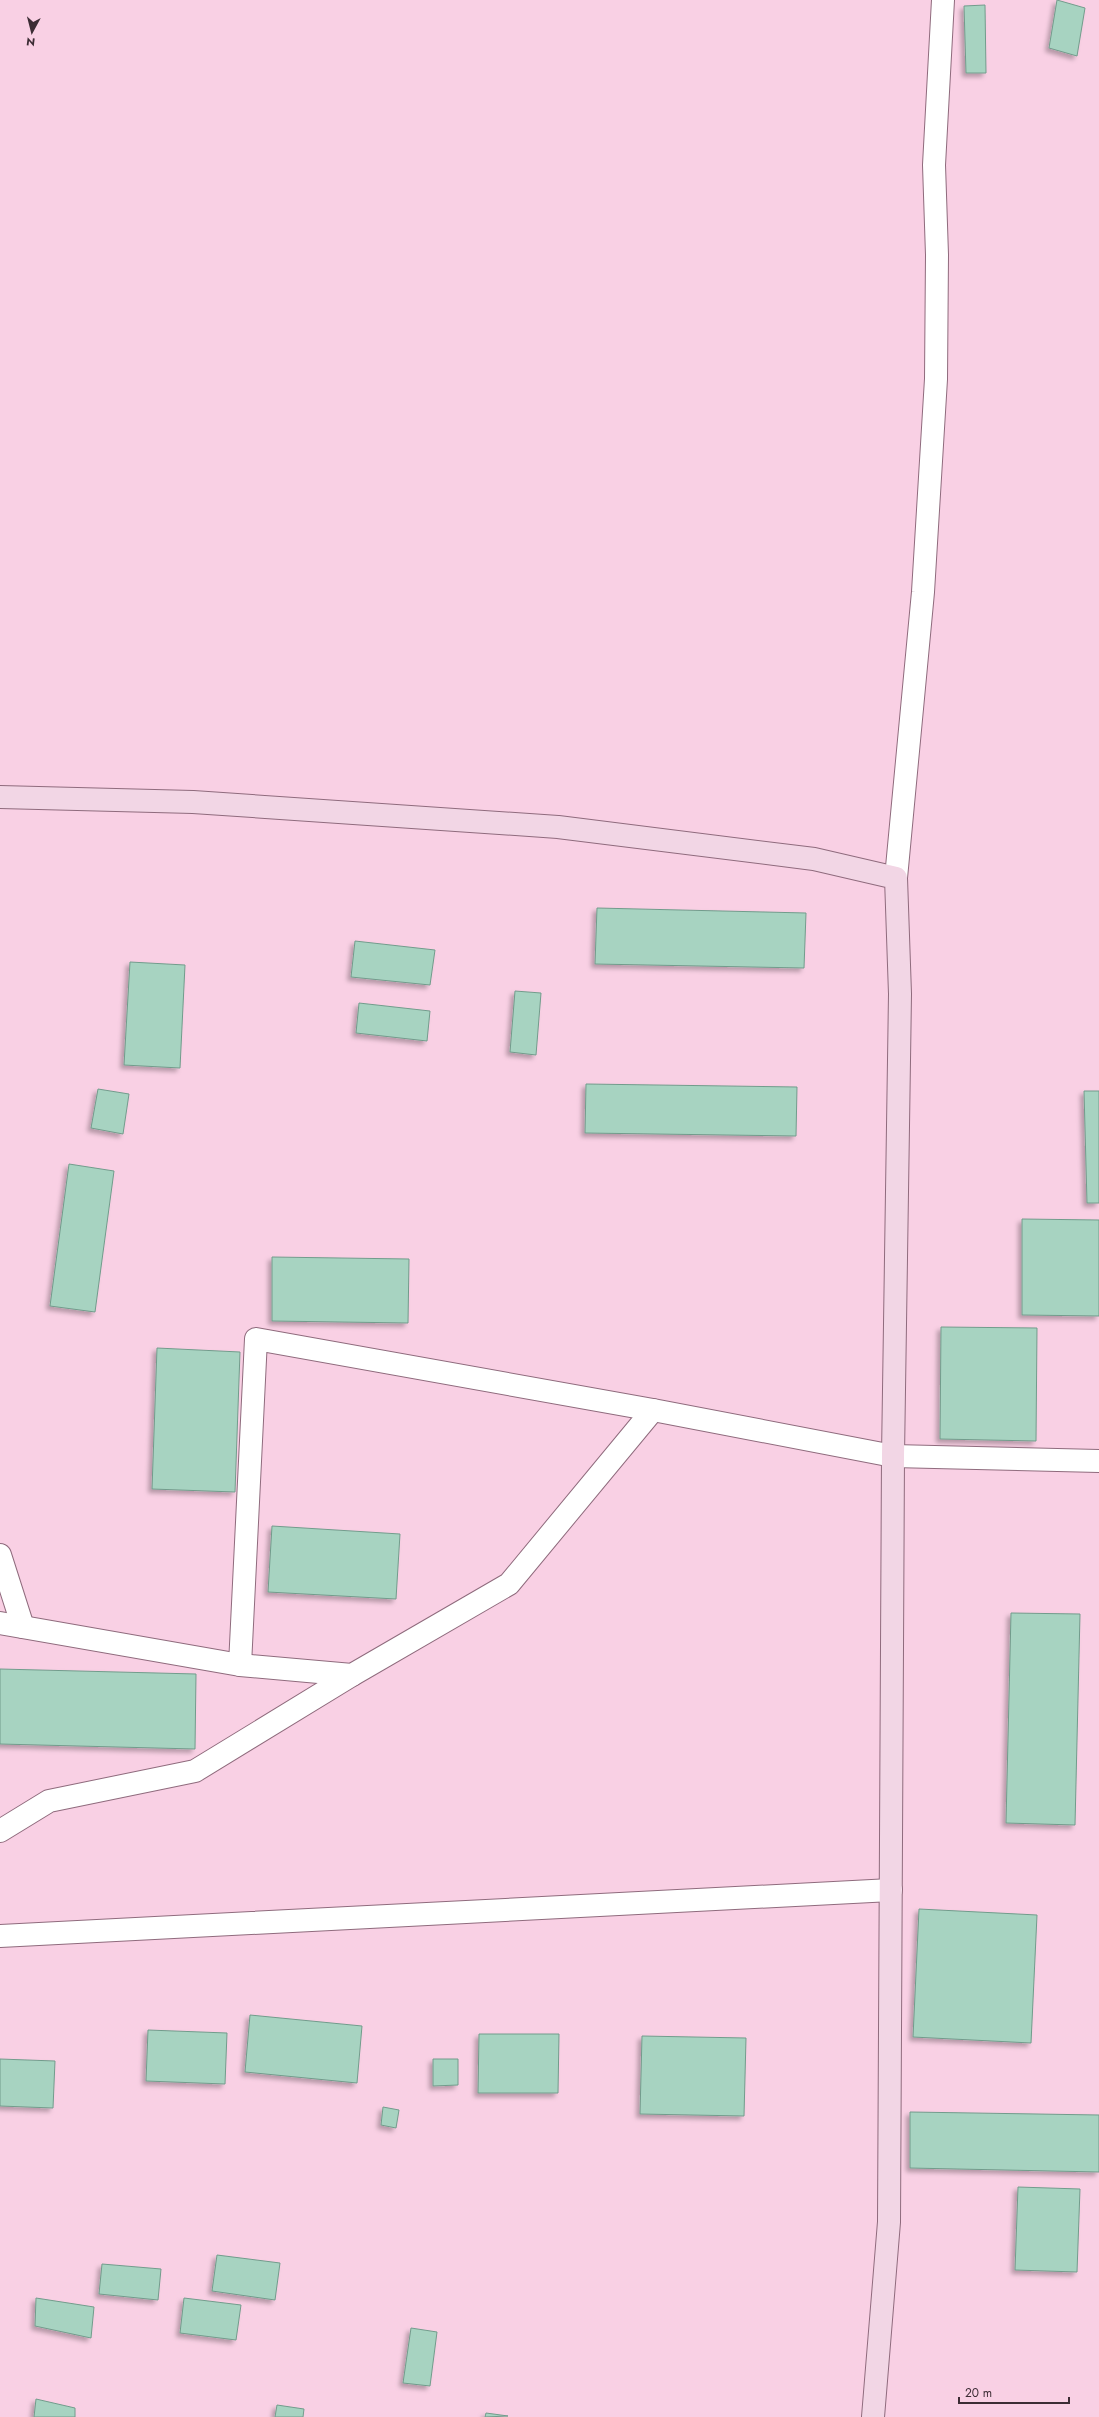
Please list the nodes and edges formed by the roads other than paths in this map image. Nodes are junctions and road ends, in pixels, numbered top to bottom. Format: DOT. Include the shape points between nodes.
graph roads {
  1 [pos="943,0"];
  2 [pos="0,797"];
  3 [pos="896,878"];
  4 [pos="653,1410"];
  5 [pos="893,1456"];
  6 [pos="1099,1461"];
  7 [pos="0,1555"];
  8 [pos="0,1623"];
  9 [pos="23,1627"];
  10 [pos="240,1665"];
  11 [pos="352,1675"];
  12 [pos="0,1831"];
  13 [pos="891,1890"];
  14 [pos="0,1936"];
  15 [pos="873,2417"];
  1 -- 3 [label="street" via="934,165 937,255 936,379 923,592"];
  2 -- 3 [label="main road" via="193,802 558,827 814,859"];
  3 -- 5 [label="main road" via="900,994"];
  4 -- 5 [label="street"];
  4 -- 10 [label="street" via="256,1340"];
  4 -- 11 [label="street" via="509,1584"];
  5 -- 6 [label="street"];
  5 -- 13 [label="main road"];
  7 -- 9 [label="street"];
  8 -- 9 [label="street"];
  9 -- 10 [label="street"];
  10 -- 11 [label="street"];
  11 -- 12 [label="street" via="195,1771 49,1800"];
  13 -- 14 [label="street"];
  13 -- 15 [label="main road" via="889,2222"];
}
